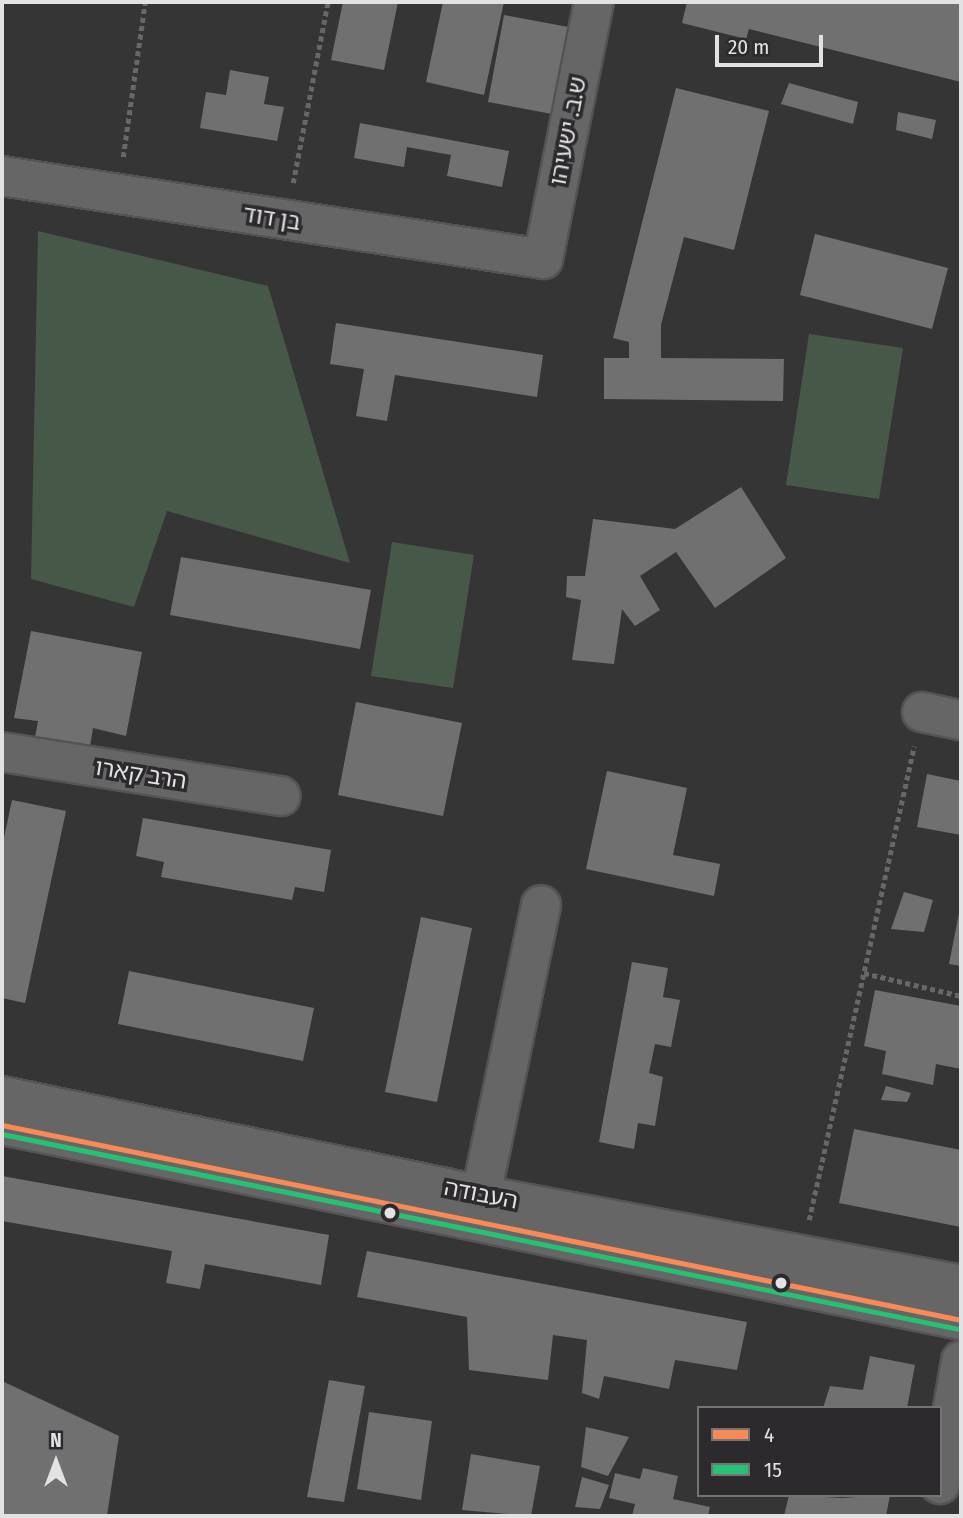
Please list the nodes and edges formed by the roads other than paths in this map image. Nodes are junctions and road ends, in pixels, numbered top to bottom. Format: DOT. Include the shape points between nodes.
graph roads {
  1 [pos="594,2"];
  2 [pos="2,176"];
  3 [pos="543,259"];
  4 [pos="922,712"];
  5 [pos="961,720"];
  6 [pos="2,752"];
  7 [pos="281,796"];
  8 [pos="541,905"];
  9 [pos="2,1096"];
  10 [pos="2,1125"];
  11 [pos="481,1195"];
  12 [pos="961,1285"];
  13 [pos="961,1320"];
  14 [pos="961,1361"];
  15 [pos="942,1472"];
  16 [pos="938,1497"];
  17 [pos="935,1516"];
  1 -- 3 [label="street, ש.ב. ישעיהו"];
  2 -- 3 [label="street, בן דוד"];
  4 -- 5 [label="street"];
  6 -- 7 [label="street, הרב קארו"];
  8 -- 11 [label="street"];
  9 -- 11 [label="street, העבודה"];
  10 -- 13 [label="street, העבודה"];
  11 -- 12 [label="street, העבודה"];
  14 -- 15 [label="street"];
  16 -- 17 [label="street"];
}
